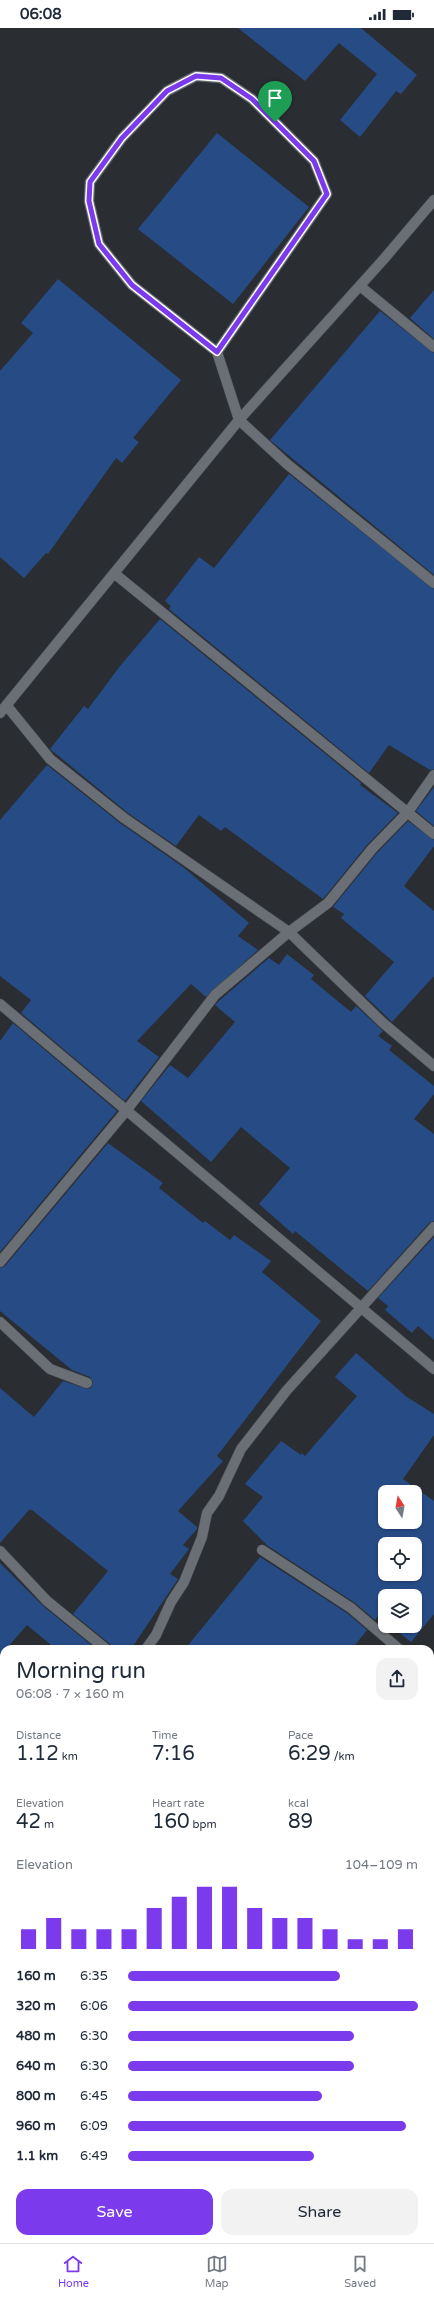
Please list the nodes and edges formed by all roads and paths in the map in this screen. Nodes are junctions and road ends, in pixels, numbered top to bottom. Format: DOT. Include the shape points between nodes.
graph roads {
  1 [pos="434,200"];
  2 [pos="360,286"];
  3 [pos="434,347"];
  4 [pos="217,352"];
  5 [pos="239,420"];
  6 [pos="115,574"];
  7 [pos="434,582"];
  8 [pos="3,710"];
  9 [pos="434,775"];
  10 [pos="408,812"];
  11 [pos="434,834"];
  12 [pos="289,932"];
  13 [pos="0,1004"];
  14 [pos="434,1066"];
  15 [pos="126,1111"];
  16 [pos="434,1227"];
  17 [pos="0,1262"];
  18 [pos="360,1307"];
  19 [pos="0,1322"];
  20 [pos="434,1369"];
  21 [pos="87,1383"];
  22 [pos="262,1550"];
  23 [pos="0,1551"];
  24 [pos="101,1645"];
  25 [pos="149,1645"];
  26 [pos="394,1645"];
  1 -- 2 [label="street"];
  2 -- 3 [label="street"];
  2 -- 5 [label="street"];
  4 -- 4 [label="street" via="132,285 99,244 89,201 90,182 122,138 167,91 196,76 221,78 252,99 314,161 327,194"];
  4 -- 5 [label="street"];
  5 -- 6 [label="street"];
  5 -- 7 [label="street" via="287,464"];
  6 -- 8 [label="street"];
  6 -- 10 [label="street"];
  8 -- 12 [label="street" via="50,759 124,818"];
  9 -- 10 [label="street"];
  10 -- 11 [label="street"];
  10 -- 12 [label="street" via="372,849 328,903"];
  12 -- 14 [label="street" via="382,1022"];
  12 -- 15 [label="street" via="215,995"];
  13 -- 15 [label="street"];
  15 -- 17 [label="street"];
  15 -- 18 [label="street"];
  16 -- 18 [label="street"];
  18 -- 20 [label="street"];
  18 -- 25 [label="street" via="287,1390 241,1450 219,1496 207,1513 202,1537 184,1582"];
  19 -- 21 [label="street" via="50,1370"];
  22 -- 26 [label="street" via="351,1608"];
  23 -- 24 [label="street" via="47,1601"];
}
